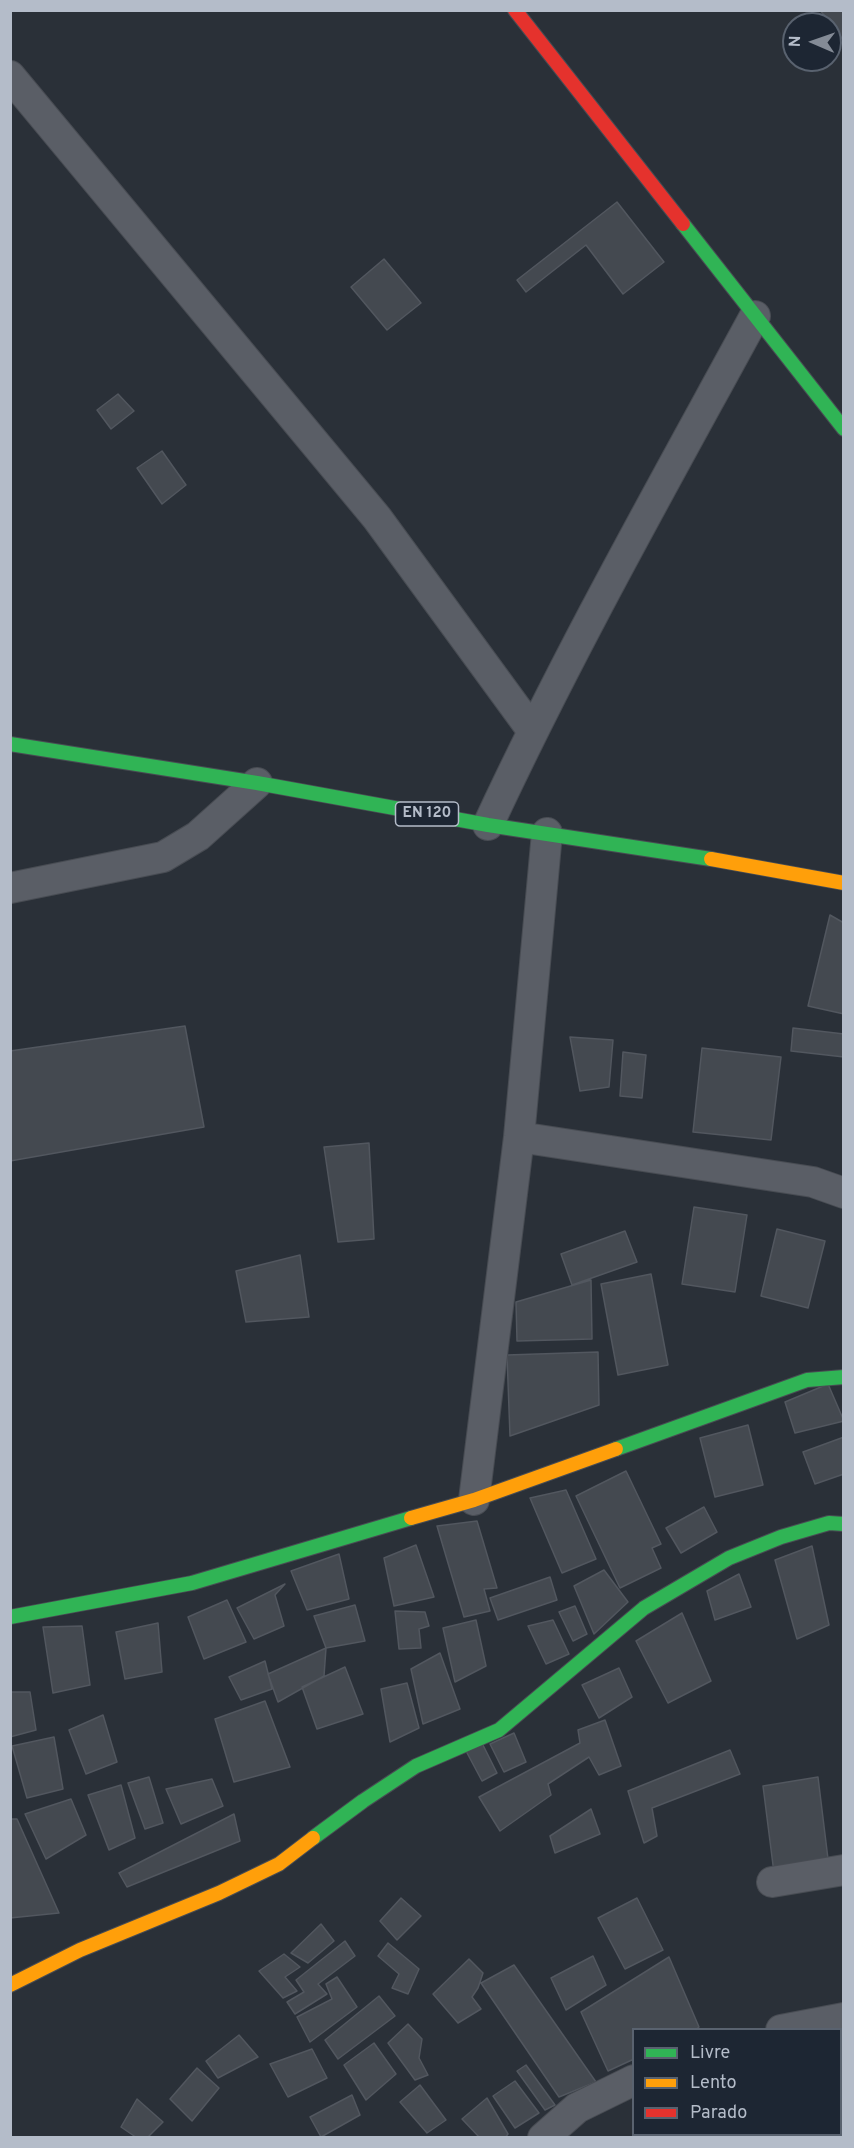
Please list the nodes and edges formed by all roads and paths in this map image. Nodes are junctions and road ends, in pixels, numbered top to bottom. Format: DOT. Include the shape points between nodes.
graph roads {
  1 [pos="515,10"];
  2 [pos="10,76"];
  3 [pos="755,316"];
  4 [pos="843,429"];
  5 [pos="532,730"];
  6 [pos="10,744"];
  7 [pos="257,783"];
  8 [pos="488,825"];
  9 [pos="547,833"];
  10 [pos="843,883"];
  11 [pos="10,888"];
  12 [pos="519,1137"];
  13 [pos="843,1193"];
  14 [pos="843,1377"];
  15 [pos="474,1500"];
  16 [pos="843,1524"];
  17 [pos="10,1617"];
  18 [pos="843,1870"];
  19 [pos="772,1882"];
  20 [pos="10,1985"];
  21 [pos="843,2018"];
  22 [pos="791,2028"];
  23 [pos="632,2080"];
  24 [pos="543,2138"];
  1 -- 3 [label="street"];
  2 -- 5 [label="street" via="377,518"];
  3 -- 4 [label="street"];
  3 -- 5 [label="street"];
  5 -- 8 [label="street"];
  6 -- 7 [label="street, EN 120"];
  7 -- 8 [label="street, EN 120"];
  7 -- 11 [label="street" via="198,836 163,857"];
  8 -- 9 [label="street, EN 120"];
  9 -- 10 [label="street, EN 120"];
  9 -- 12 [label="street"];
  12 -- 13 [label="street" via="813,1182"];
  12 -- 15 [label="street"];
  14 -- 15 [label="street" via="807,1380"];
  15 -- 17 [label="street" via="192,1583"];
  16 -- 20 [label="street" via="829,1522 729,1558 644,1608 499,1730 416,1766 279,1864 80,1950"];
  18 -- 19 [label="street"];
  21 -- 22 [label="street"];
  23 -- 24 [label="street" via="577,2108"];
}
